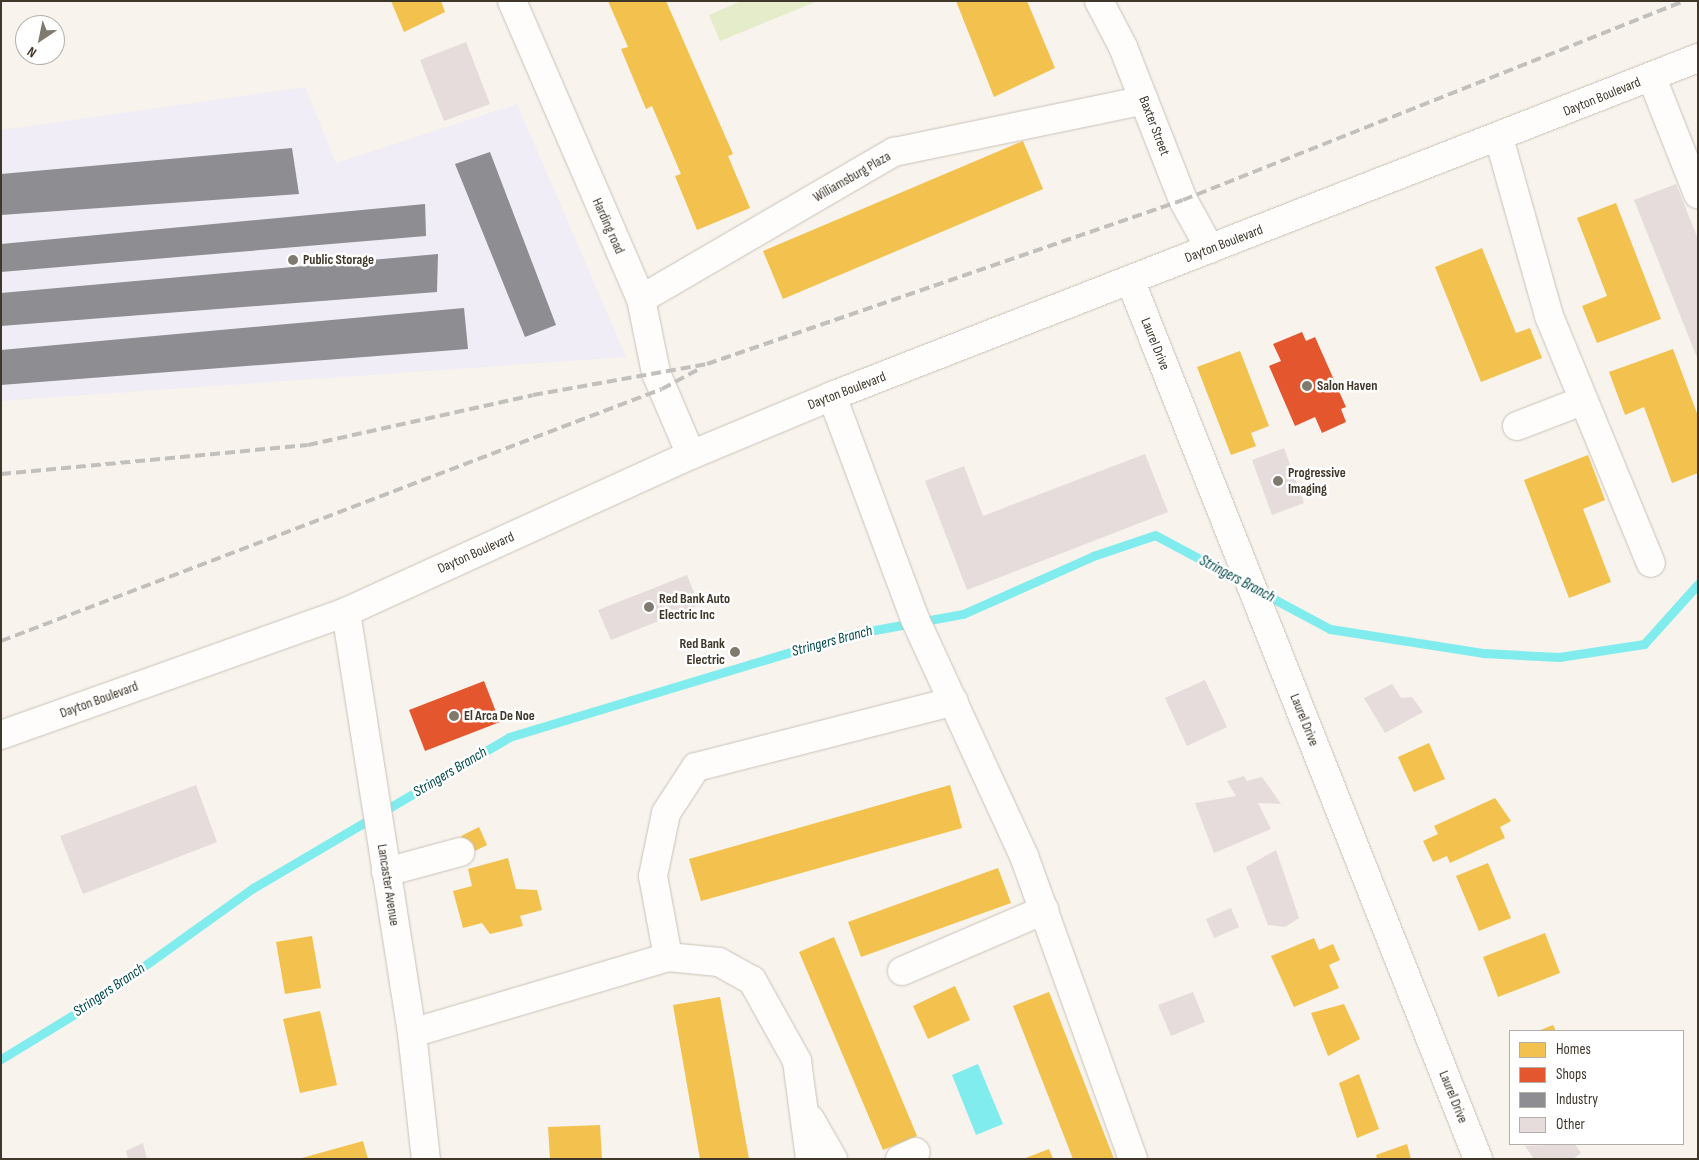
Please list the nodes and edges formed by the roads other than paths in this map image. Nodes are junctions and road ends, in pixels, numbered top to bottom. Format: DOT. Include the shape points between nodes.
graph roads {
  1 [pos="512,1"];
  2 [pos="1099,1"];
  3 [pos="1698,58"];
  4 [pos="1652,78"];
  5 [pos="1144,100"];
  6 [pos="1498,138"];
  7 [pos="1698,194"];
  8 [pos="1210,249"];
  9 [pos="1131,282"];
  10 [pos="641,299"];
  11 [pos="832,396"];
  12 [pos="1582,401"];
  13 [pos="1517,426"];
  14 [pos="691,455"];
  15 [pos="1651,562"];
  16 [pos="346,612"];
  17 [pos="954,701"];
  18 [pos="1,735"];
  19 [pos="460,852"];
  20 [pos="386,872"];
  21 [pos="1044,910"];
  22 [pos="668,957"];
  23 [pos="902,971"];
  24 [pos="412,1033"];
  25 [pos="803,1109"];
  26 [pos="426,1159"];
  27 [pos="810,1159"];
  28 [pos="834,1159"];
  29 [pos="1133,1159"];
  30 [pos="1478,1159"];
  1 -- 10 [label="street, Harding road"];
  2 -- 5 [label="street, Baxter Street"];
  3 -- 4 [label="street, Dayton Boulevard"];
  4 -- 6 [label="street, Dayton Boulevard"];
  4 -- 7 [label="street"];
  5 -- 8 [label="street, Baxter Street" via="1183,200"];
  5 -- 10 [label="street, Williamsburg Plaza" via="894,152"];
  6 -- 8 [label="street, Dayton Boulevard"];
  6 -- 12 [label="street" via="1549,316"];
  8 -- 9 [label="street, Dayton Boulevard"];
  9 -- 11 [label="street, Dayton Boulevard"];
  9 -- 30 [label="street, Laurel Drive"];
  10 -- 14 [label="street, Harding road" via="656,373"];
  11 -- 14 [label="street, Dayton Boulevard"];
  11 -- 17 [label="street" via="915,619"];
  12 -- 13 [label="street"];
  12 -- 15 [label="street"];
  14 -- 16 [label="street, Dayton Boulevard"];
  16 -- 18 [label="street, Dayton Boulevard"];
  16 -- 20 [label="street, Lancaster Avenue"];
  17 -- 21 [label="street"];
  17 -- 22 [label="street" via="696,767 666,813 653,876"];
  19 -- 20 [label="street"];
  20 -- 24 [label="street, Lancaster Avenue"];
  21 -- 23 [label="street"];
  21 -- 29 [label="street"];
  22 -- 24 [label="street"];
  22 -- 25 [label="street" via="719,962 752,980 797,1061"];
  24 -- 26 [label="street, Lancaster Avenue"];
  25 -- 27 [label="street"];
  25 -- 28 [label="street"];
}
